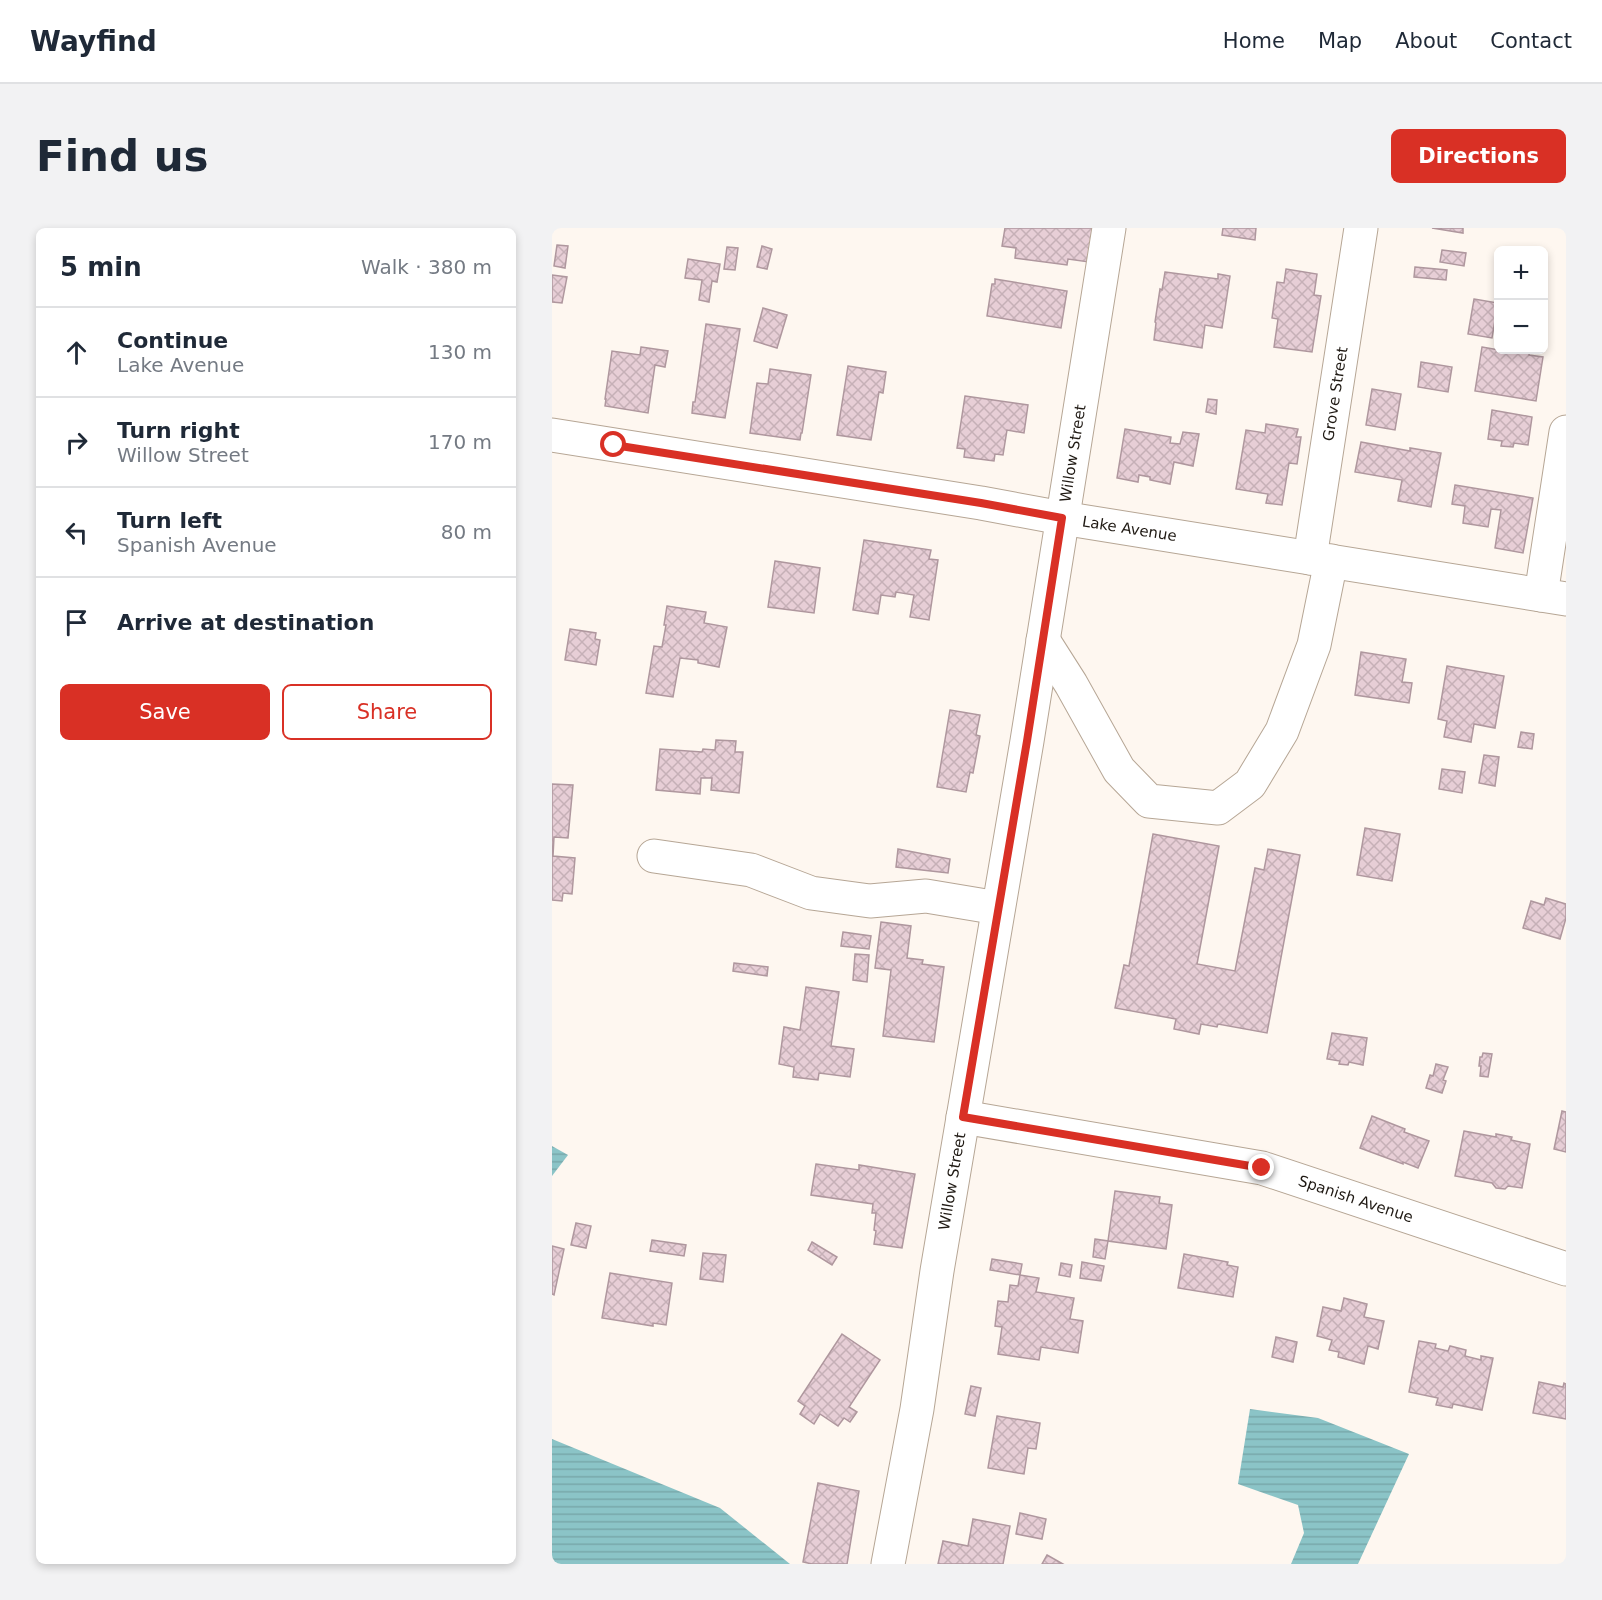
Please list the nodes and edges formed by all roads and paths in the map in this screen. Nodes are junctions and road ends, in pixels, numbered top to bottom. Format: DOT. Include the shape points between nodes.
graph roads {
  1 [pos="1109,228"];
  2 [pos="1361,228"];
  3 [pos="1566,432"];
  4 [pos="552,435"];
  5 [pos="1062,518"];
  6 [pos="1321,560"];
  7 [pos="1554,597"];
  8 [pos="1043,640"];
  9 [pos="654,856"];
  10 [pos="998,908"];
  11 [pos="963,1117"];
  12 [pos="1566,1269"];
  13 [pos="888,1564"];
  1 -- 5 [label="street, Willow Street"];
  2 -- 6 [label="street, Grove Street"];
  3 -- 7 [label="street"];
  4 -- 5 [label="street, Lake Avenue"];
  5 -- 6 [label="street, Lake Avenue"];
  5 -- 8 [label="street, Willow Street"];
  6 -- 7 [label="street, Lake Avenue"];
  6 -- 8 [label="street, Grove Street" via="1314,645 1282,731 1250,784 1218,808 1149,801 1119,770"];
  8 -- 10 [label="street, Willow Street"];
  9 -- 10 [label="street" via="751,870 811,893 870,901 926,896"];
  10 -- 11 [label="street, Willow Street"];
  11 -- 12 [label="street, Spanish Avenue" via="1262,1168"];
  11 -- 13 [label="street, Willow Street"];
}
